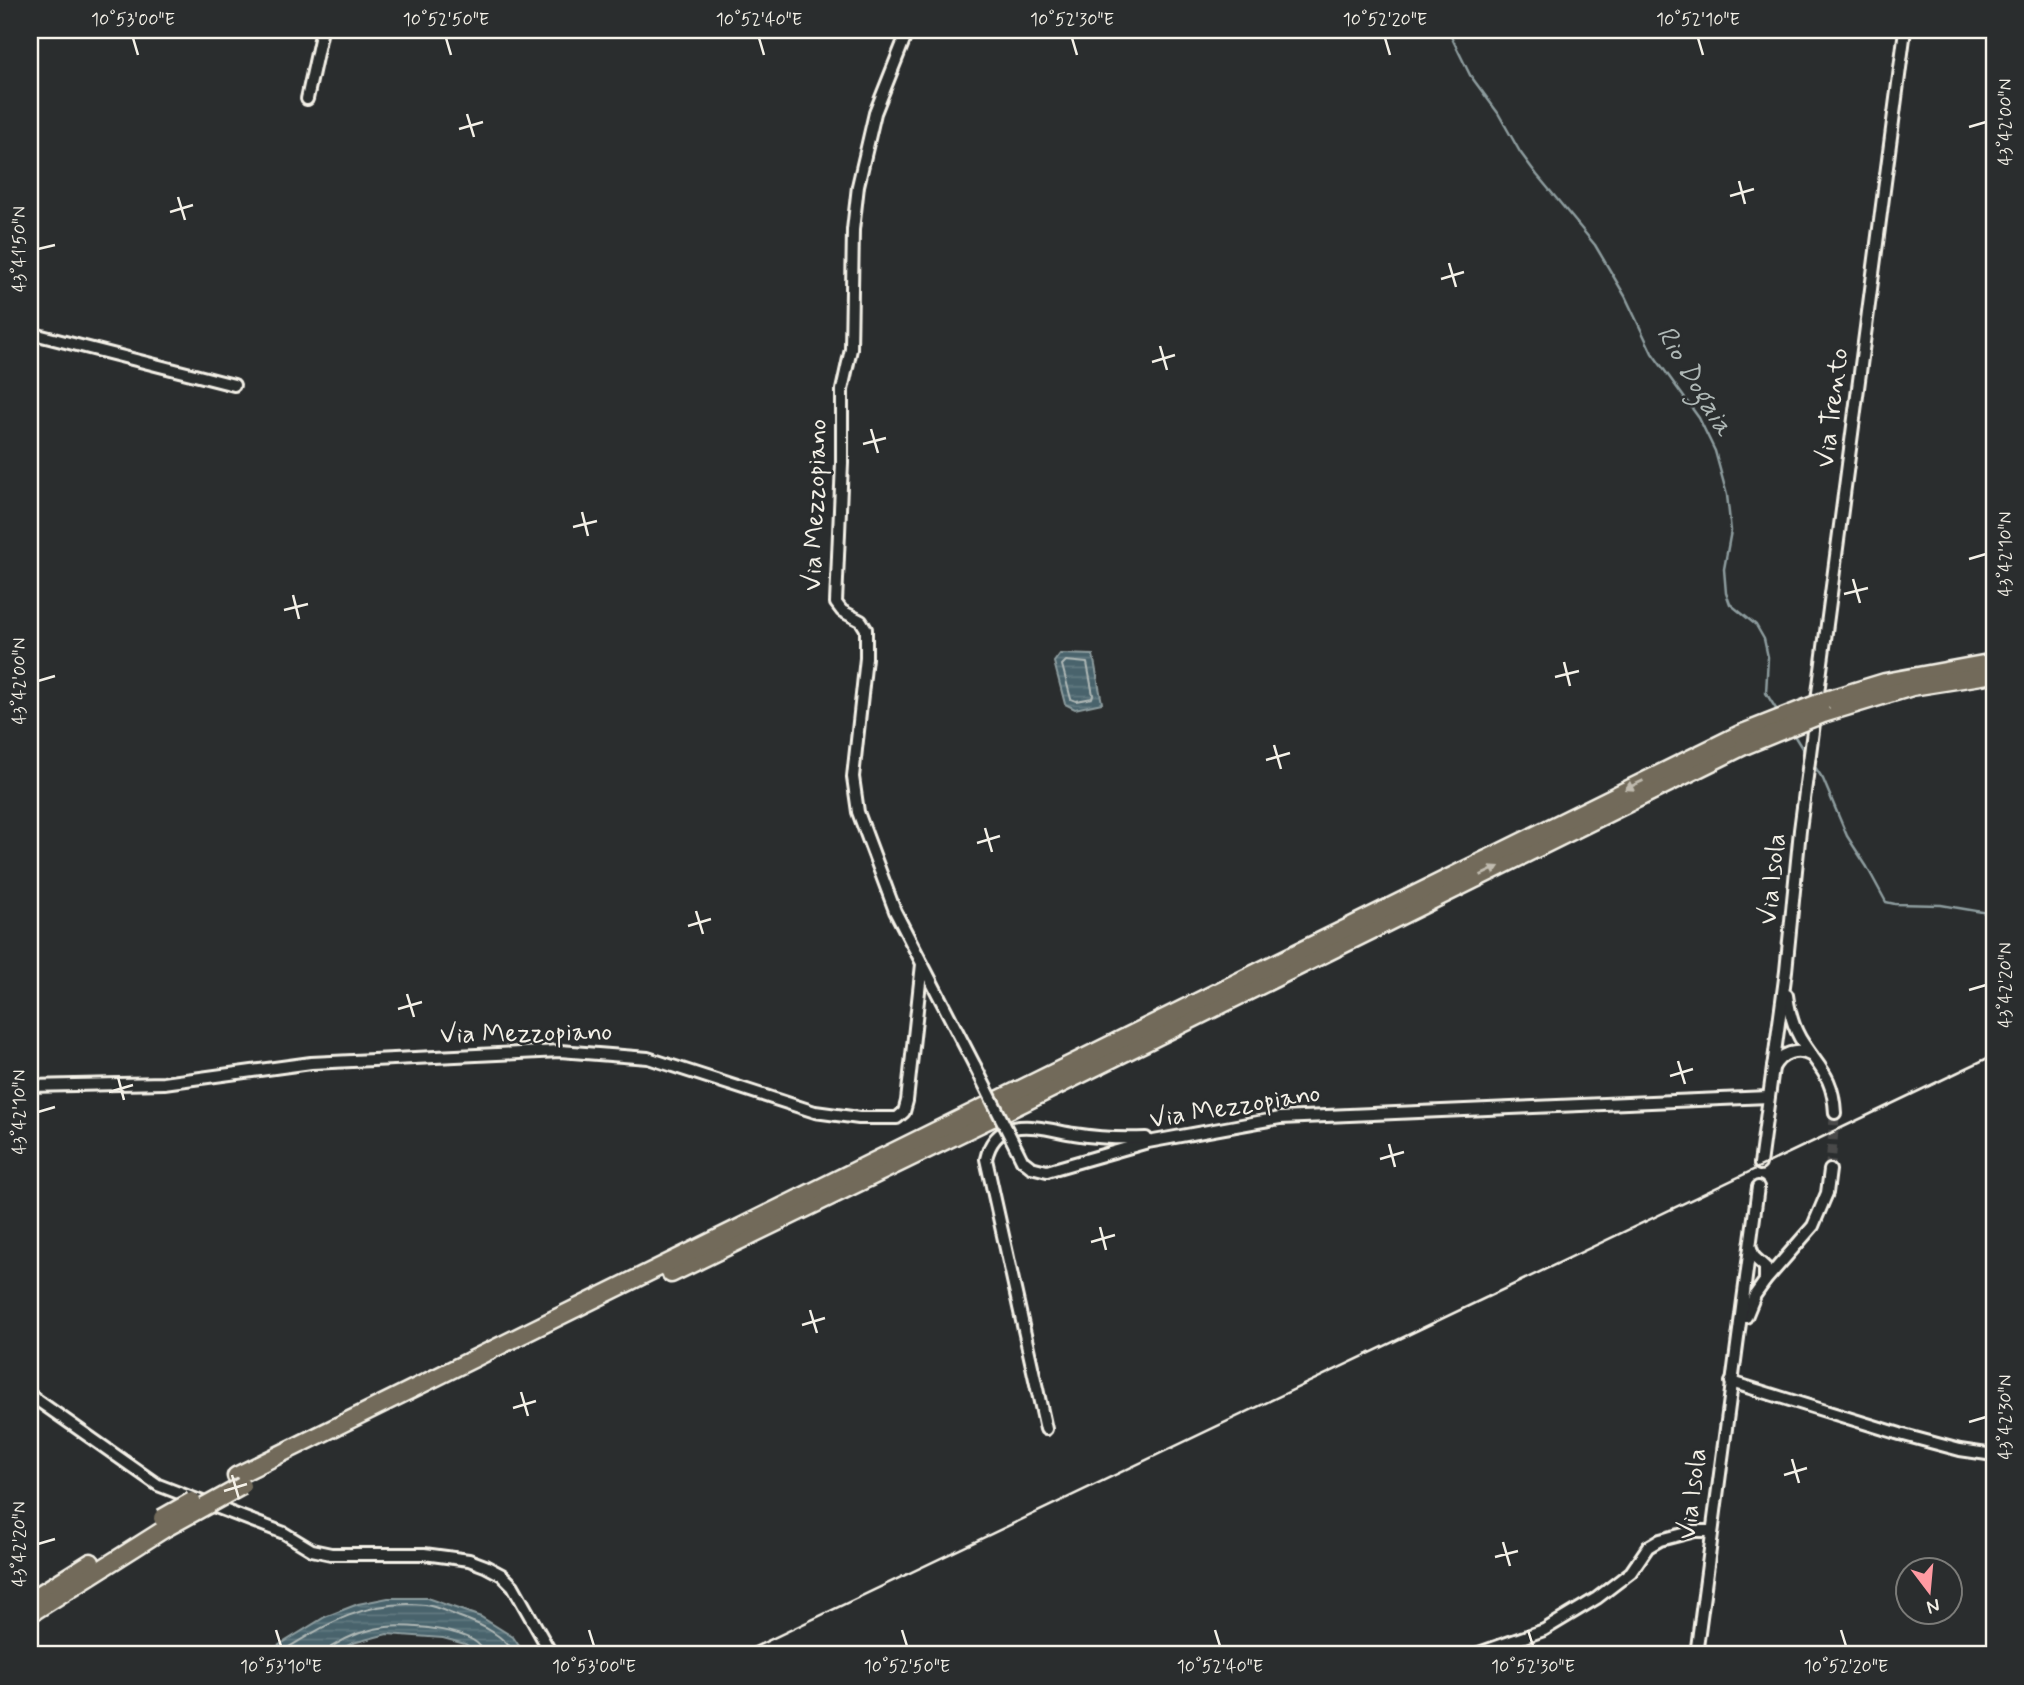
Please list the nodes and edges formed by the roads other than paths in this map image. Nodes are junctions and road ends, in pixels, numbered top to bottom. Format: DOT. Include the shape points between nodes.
graph roads {
  1 [pos="322,30"];
  2 [pos="908,30"];
  3 [pos="1905,30"];
  4 [pos="307,99"];
  5 [pos="30,333"];
  6 [pos="234,384"];
  7 [pos="1994,662"];
  8 [pos="1994,674"];
  9 [pos="1824,707"];
  10 [pos="1806,792"];
  11 [pos="922,961"];
  12 [pos="1786,971"];
  13 [pos="1799,1036"];
  14 [pos="1781,1051"];
  15 [pos="1817,1059"];
  16 [pos="30,1086"];
  17 [pos="1768,1097"];
  18 [pos="1835,1113"];
  19 [pos="1170,1138"];
  20 [pos="1760,1164"];
  21 [pos="1830,1170"];
  22 [pos="1758,1187"];
  23 [pos="1788,1255"];
  24 [pos="1753,1265"];
  25 [pos="1765,1280"];
  26 [pos="1738,1340"];
  27 [pos="1731,1382"];
  28 [pos="30,1395"];
  29 [pos="1045,1429"];
  30 [pos="1994,1455"];
  31 [pos="164,1523"];
  32 [pos="1712,1531"];
  33 [pos="30,1600"];
  34 [pos="30,1614"];
  35 [pos="552,1655"];
  36 [pos="1473,1655"];
  37 [pos="1696,1655"];
  1 -- 4 [label="street"];
  2 -- 11 [label="street, Via Mezzopiano" via="876,113 858,186 851,349 842,390 835,590 838,607 864,625 867,641 854,753 854,796 884,885"];
  3 -- 10 [label="street, Via Trento"];
  5 -- 6 [label="street"];
  7 -- 9 [label="highway" via="1885,682"];
  8 -- 9 [label="highway"];
  9 -- 31 [label="highway, bridge" via="1493,855 239,1481"];
  10 -- 12 [label="street, Via Isola"];
  11 -- 16 [label="street, Via Mezzopiano" via="907,1101 897,1118 815,1112 648,1058 560,1051 311,1063 164,1083"];
  11 -- 19 [label="street, Via Mezzopiano, bridge" via="1022,1160 1031,1167 1047,1171"];
  12 -- 13 [label="street, Via Isola" via="1790,1014"];
  12 -- 14 [label="street, Via Isola"];
  13 -- 14 [label="street" via="1797,1045"];
  13 -- 14 [label="street" via="1786,1034"];
  13 -- 15 [label="street, Via Isola"];
  14 -- 15 [label="street" via="1802,1051"];
  14 -- 17 [label="street"];
  15 -- 18 [label="street, Via Isola" via="1831,1087"];
  17 -- 19 [label="street, Via Mezzopiano" via="1280,1118"];
  17 -- 20 [label="street"];
  19 -- 29 [label="street" via="1112,1139 1023,1128 1003,1132 989,1145 986,1159"];
  21 -- 23 [label="street, Via Isola" via="1822,1210"];
  22 -- 24 [label="street, Via Isola" via="1750,1245"];
  23 -- 24 [label="street"];
  23 -- 25 [label="street, Via Isola"];
  24 -- 25 [label="street, Via Isola" via="1766,1270"];
  24 -- 25 [label="street" via="1751,1281"];
  24 -- 26 [label="street, Via Isola"];
  25 -- 26 [label="street, Via Isola"];
  26 -- 27 [label="street, Via Isola"];
  27 -- 30 [label="street" via="1900,1434"];
  27 -- 32 [label="street, Via Isola"];
  28 -- 35 [label="street" via="159,1485 284,1534 312,1550 424,1553 485,1566 513,1586"];
  31 -- 33 [label="highway"];
  31 -- 34 [label="highway"];
  32 -- 36 [label="street" via="1660,1540 1648,1547 1631,1572 1597,1598 1544,1630"];
  32 -- 37 [label="street, Via Isola"];
}
